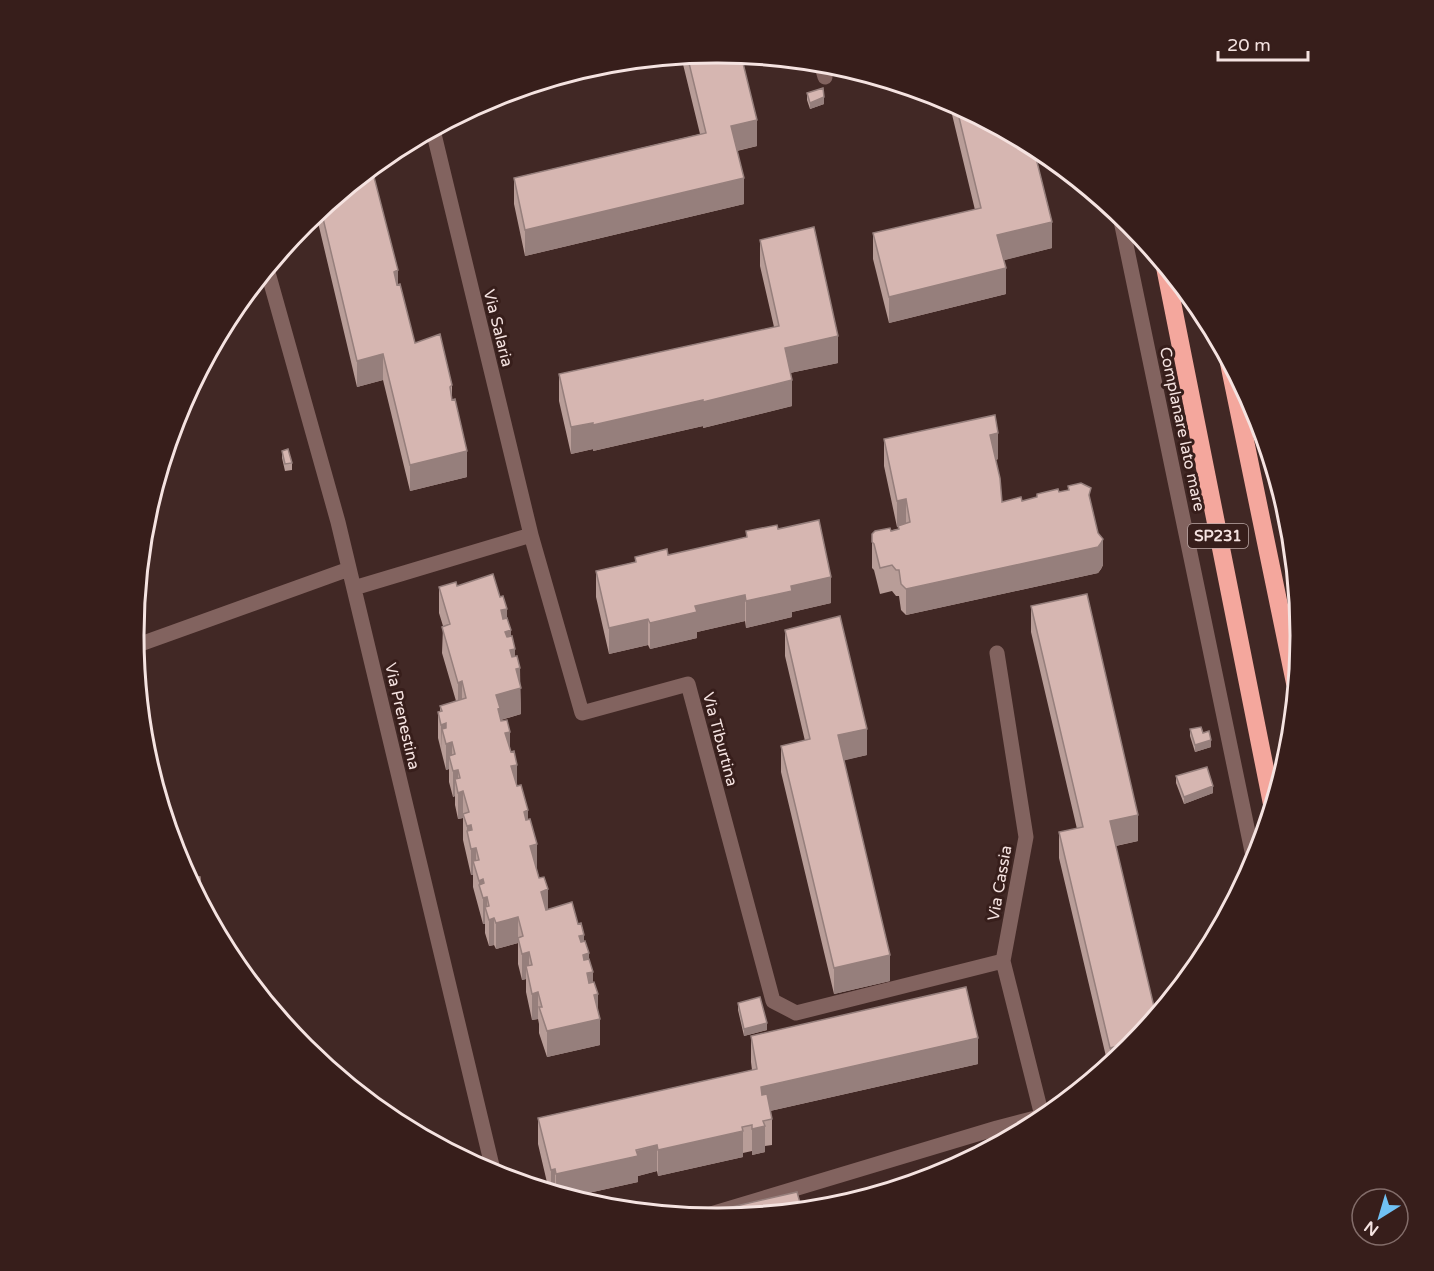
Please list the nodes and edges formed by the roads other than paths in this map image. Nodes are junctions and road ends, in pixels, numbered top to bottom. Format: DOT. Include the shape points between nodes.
graph roads {
  1 [pos="435,138"];
  2 [pos="1123,233"];
  3 [pos="270,279"];
  4 [pos="1168,284"];
  5 [pos="1235,393"];
  6 [pos="531,535"];
  7 [pos="349,569"];
  8 [pos="354,588"];
  9 [pos="144,643"];
  10 [pos="996,652"];
  11 [pos="1289,653"];
  12 [pos="1269,788"];
  13 [pos="1250,843"];
  14 [pos="1003,961"];
  15 [pos="1042,1107"];
  16 [pos="992,1137"];
  17 [pos="491,1161"];
  18 [pos="736,1207"];
  1 -- 6 [label="street, Via Salaria"];
  2 -- 13 [label="street, Complanare lato mare"];
  3 -- 7 [label="street, Via Prenestina"];
  4 -- 12 [label="highway, SP231"];
  5 -- 11 [label="highway, SP231"];
  6 -- 8 [label="street"];
  6 -- 14 [label="street, Via Tiburtina" via="582,713 688,684 773,1001 796,1013"];
  7 -- 8 [label="street, Via Prenestina"];
  7 -- 9 [label="street"];
  8 -- 17 [label="street, Via Prenestina"];
  10 -- 14 [label="street, Via Cassia" via="1026,837"];
  14 -- 15 [label="street, Via Cassia"];
  16 -- 18 [label="street, Via Cassia"];
}
